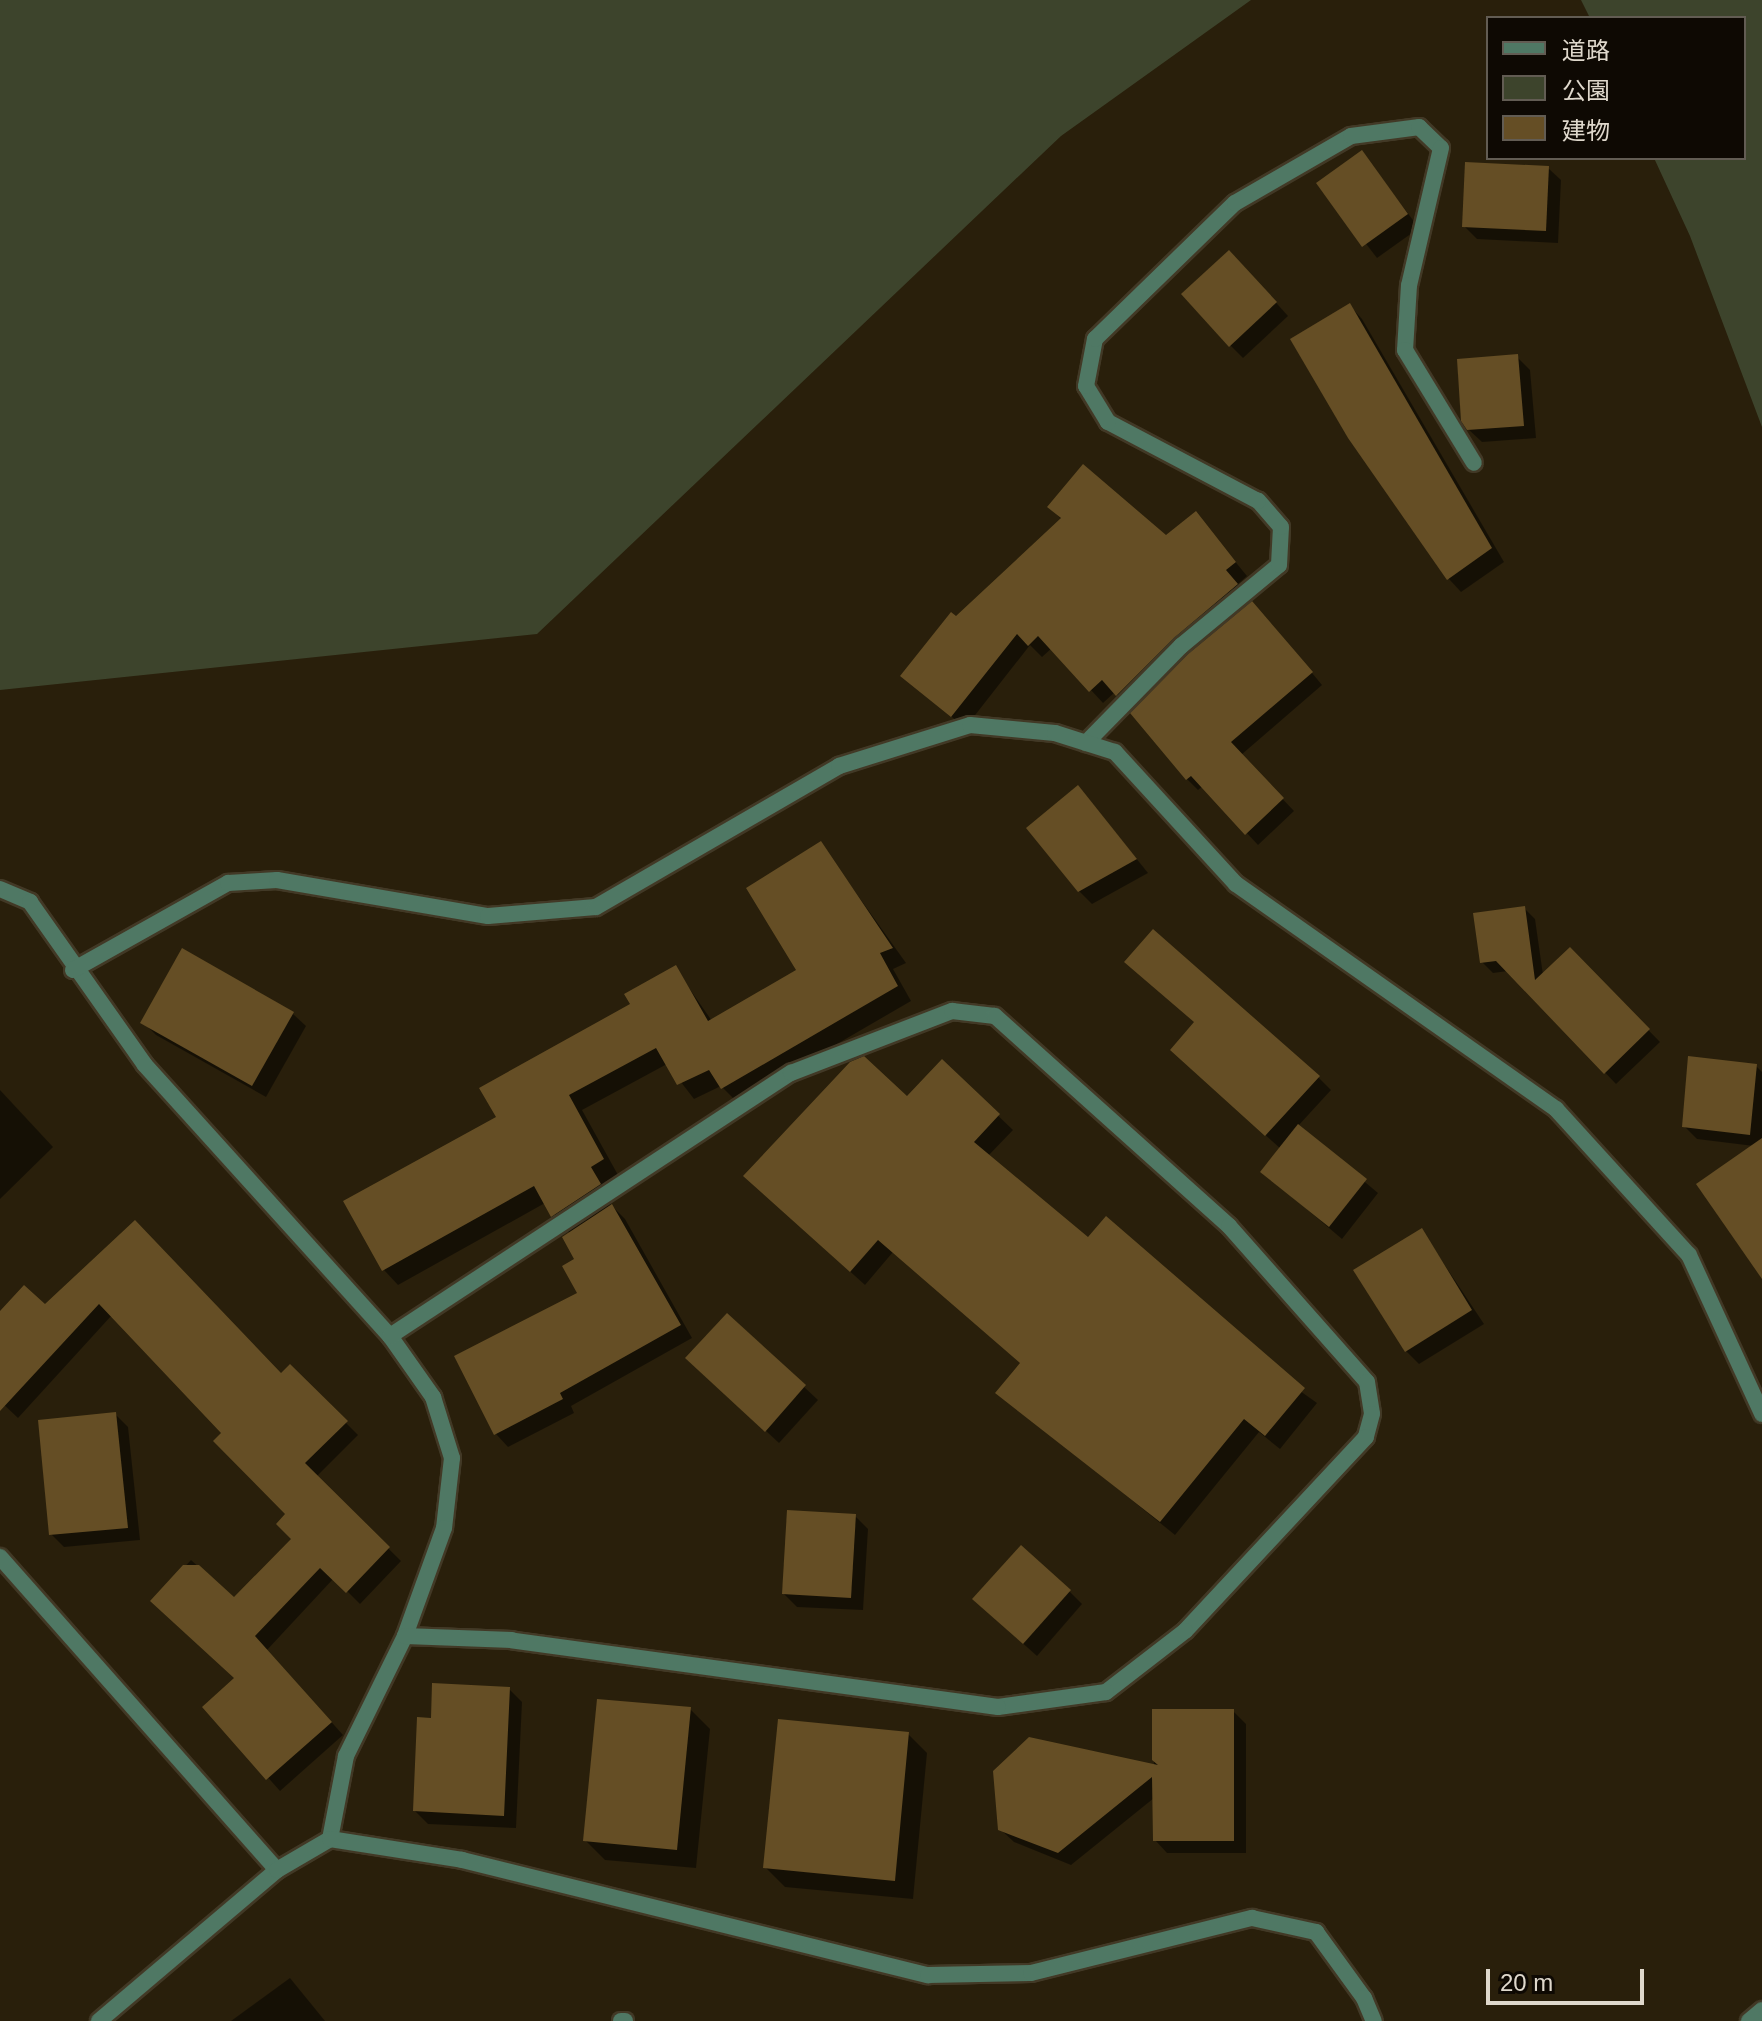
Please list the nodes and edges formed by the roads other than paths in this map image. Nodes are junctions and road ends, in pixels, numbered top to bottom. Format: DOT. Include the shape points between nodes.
graph roads {
  1 [pos="1474,463"];
  2 [pos="1086,743"];
  3 [pos="0,889"];
  4 [pos="73,970"];
  5 [pos="390,1336"];
  6 [pos="1762,1414"];
  7 [pos="2,1564"];
  8 [pos="405,1636"];
  9 [pos="330,1839"];
  10 [pos="277,1870"];
  11 [pos="1762,2010"];
  12 [pos="99,2021"];
  13 [pos="1374,2021"];
  14 [pos="1749,2021"];
  1 -- 2 [label="street" via="1405,350 1409,285 1441,148 1419,127 1351,136 1235,203 1095,339 1086,386 1108,422 1258,501 1281,527 1279,565 1181,646"];
  2 -- 4 [label="street" via="1055,733 970,725 839,766 596,907 488,916 277,880 228,883"];
  2 -- 6 [label="street" via="1115,752 1236,884 1556,1109 1689,1255"];
  3 -- 4 [label="street" via="30,902"];
  4 -- 5 [label="street" via="145,1065"];
  5 -- 8 [label="street" via="433,1397 452,1458 444,1528"];
  5 -- 8 [label="street" via="791,1073 952,1011 995,1016 1229,1226 1367,1382 1372,1414 1366,1437 1185,1631 1106,1692 998,1707 512,1640"];
  7 -- 10 [label="street"];
  8 -- 9 [label="street" via="346,1756"];
  9 -- 10 [label="street"];
  9 -- 13 [label="street" via="462,1860 928,1975 1031,1973 1252,1918 1316,1932 1364,1998"];
  10 -- 12 [label="street"];
  11 -- 14 [label="street"];
}
